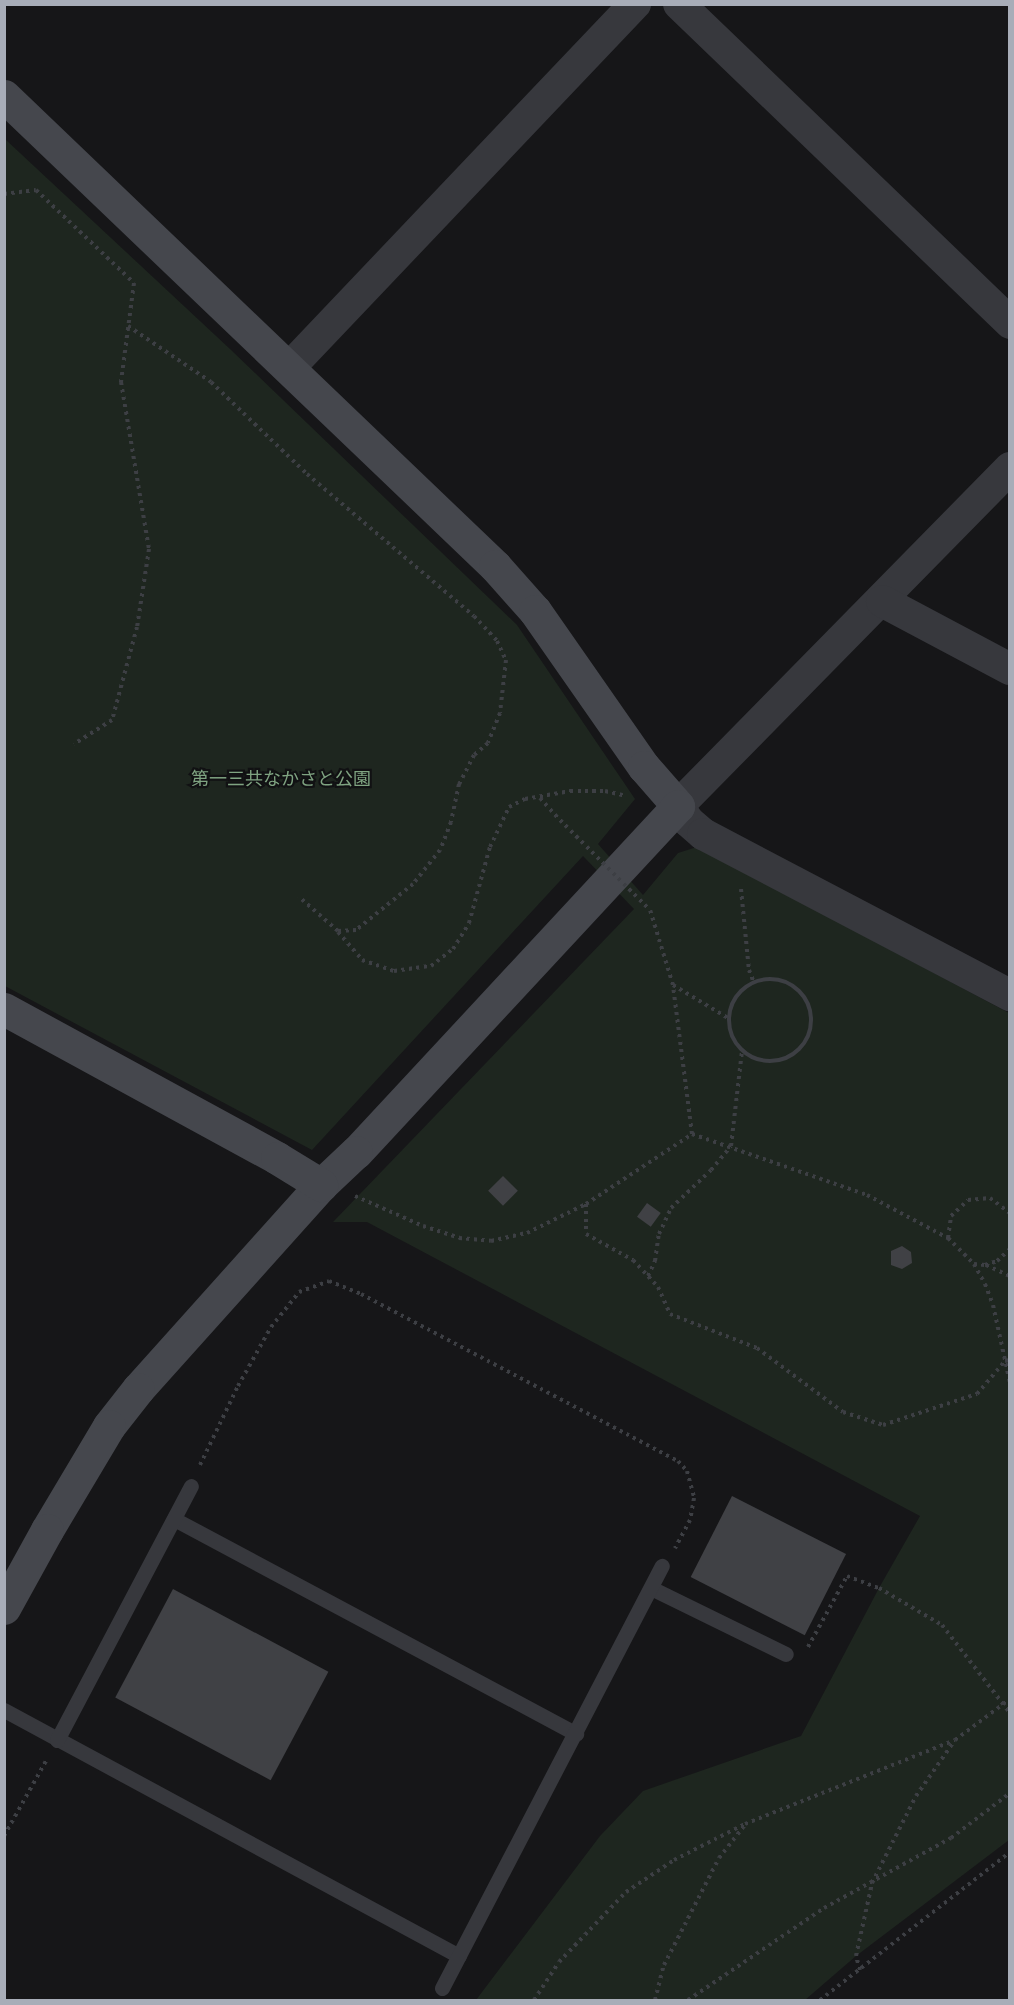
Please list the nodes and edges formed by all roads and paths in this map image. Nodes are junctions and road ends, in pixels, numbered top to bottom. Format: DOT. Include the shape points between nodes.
graph roads {
  1 [pos="635,4"];
  2 [pos="679,4"];
  3 [pos="4,96"];
  4 [pos="4,194"];
  5 [pos="1010,323"];
  6 [pos="128,326"];
  7 [pos="290,367"];
  8 [pos="1010,468"];
  9 [pos="882,601"];
  10 [pos="1010,669"];
  11 [pos="74,744"];
  12 [pos="539,797"];
  13 [pos="634,799"];
  14 [pos="678,806"];
  15 [pos="758,862"];
  16 [pos="298,897"];
  17 [pos="338,931"];
  18 [pos="754,983"];
  19 [pos="673,985"];
  20 [pos="1010,995"];
  21 [pos="4,1009"];
  22 [pos="728,1018"];
  23 [pos="742,1051"];
  24 [pos="692,1134"];
  25 [pos="731,1146"];
  26 [pos="321,1185"];
  27 [pos="586,1204"];
  28 [pos="1010,1213"];
  29 [pos="948,1238"];
  30 [pos="1010,1249"];
  31 [pos="974,1264"];
  32 [pos="985,1265"];
  33 [pos="648,1276"];
  34 [pos="1010,1276"];
  35 [pos="1007,1361"];
  36 [pos="1010,1383"];
  37 [pos="191,1486"];
  38 [pos="174,1519"];
  39 [pos="663,1566"];
  40 [pos="651,1588"];
  41 [pos="4,1608"];
  42 [pos="786,1654"];
  43 [pos="1010,1699"];
  44 [pos="1003,1704"];
  45 [pos="4,1710"];
  46 [pos="1010,1713"];
  47 [pos="576,1734"];
  48 [pos="57,1740"];
  49 [pos="954,1740"];
  50 [pos="1010,1793"];
  51 [pos="745,1824"];
  52 [pos="4,1836"];
  53 [pos="1010,1852"];
  54 [pos="872,1883"];
  55 [pos="459,1956"];
  56 [pos="860,1970"];
  57 [pos="442,1988"];
  58 [pos="534,2001"];
  59 [pos="655,2001"];
  60 [pos="688,2001"];
  61 [pos="820,2001"];
  1 -- 7 [label="street"];
  2 -- 5 [label="street"];
  3 -- 7 [label="street"];
  4 -- 6 [label="path" via="36,190 134,283"];
  6 -- 11 [label="path" via="121,382 148,549 137,627 112,720"];
  6 -- 17 [label="path" via="211,382 307,474 474,616 497,641 506,660 500,713 488,743 474,755 459,784 440,850 412,884 356,930"];
  7 -- 14 [label="street" via="495,566 535,611 644,767"];
  8 -- 9 [label="street"];
  9 -- 10 [label="street"];
  9 -- 14 [label="street"];
  12 -- 13 [label="path" via="570,791 605,791"];
  12 -- 17 [label="path" via="509,807 490,847 469,923 453,949 431,966 394,971 362,960"];
  12 -- 19 [label="path, bridge" via="650,910"];
  14 -- 15 [label="street" via="703,834"];
  14 -- 26 [label="street"];
  15 -- 18 [label="path" via="741,888 749,970"];
  15 -- 20 [label="street"];
  16 -- 17 [label="path"];
  18 -- 22 [label="path" via="738,994"];
  18 -- 23 [label="path" via="774,979 799,991 811,1016 810,1030 804,1043 782,1060 754,1059"];
  19 -- 22 [label="path"];
  19 -- 24 [label="path"];
  21 -- 26 [label="street"];
  22 -- 23 [label="path" via="729,1030"];
  23 -- 25 [label="path"];
  24 -- 25 [label="path"];
  24 -- 27 [label="path"];
  25 -- 29 [label="path" via="867,1195"];
  25 -- 33 [label="path" via="670,1208"];
  26 -- 27 [label="path" via="459,1238 491,1241 527,1233"];
  26 -- 41 [label="street" via="109,1426"];
  27 -- 33 [label="path" via="586,1234 633,1260"];
  28 -- 29 [label="path" via="990,1198 968,1200 951,1216"];
  29 -- 31 [label="path"];
  30 -- 32 [label="path"];
  31 -- 32 [label="path"];
  31 -- 35 [label="path" via="993,1305"];
  32 -- 34 [label="path"];
  33 -- 35 [label="path" via="658,1287 670,1314 757,1348 843,1412 884,1425 977,1394"];
  35 -- 36 [label="path"];
  37 -- 38 [label="lane"];
  37 -- 39 [label="path" via="271,1327 299,1292 329,1281 361,1294 678,1461 687,1471 694,1498 690,1520"];
  38 -- 47 [label="lane"];
  38 -- 48 [label="lane"];
  39 -- 40 [label="lane"];
  40 -- 42 [label="lane"];
  40 -- 47 [label="lane"];
  42 -- 44 [label="path" via="801,1659 847,1576 879,1588 942,1625"];
  43 -- 44 [label="path"];
  44 -- 46 [label="path"];
  44 -- 49 [label="path"];
  45 -- 48 [label="lane"];
  47 -- 55 [label="lane"];
  48 -- 52 [label="path"];
  48 -- 55 [label="lane"];
  49 -- 51 [label="path"];
  49 -- 54 [label="path" via="916,1796"];
  50 -- 54 [label="path" via="951,1838"];
  51 -- 58 [label="path" via="674,1860 626,1892 559,1962"];
  51 -- 59 [label="path" via="719,1858 669,1956"];
  53 -- 56 [label="path"];
  54 -- 56 [label="path" via="856,1956"];
  54 -- 60 [label="path" via="806,1920"];
  55 -- 57 [label="lane"];
  56 -- 61 [label="path"];
}
